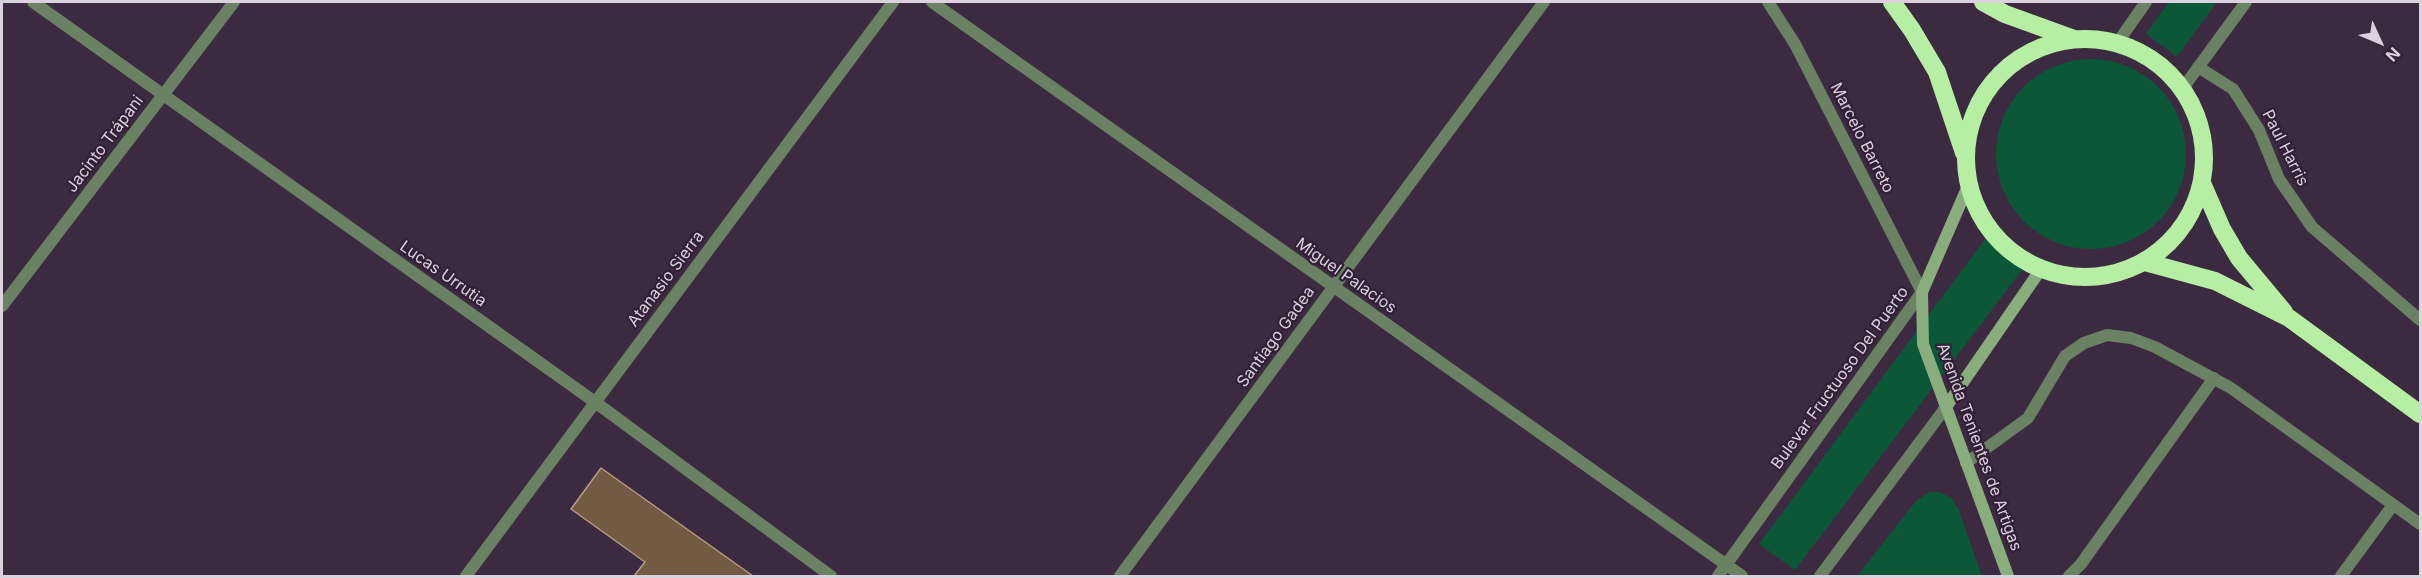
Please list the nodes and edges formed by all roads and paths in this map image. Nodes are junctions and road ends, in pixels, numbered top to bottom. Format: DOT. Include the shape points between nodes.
graph roads {
  1 [pos="33,2"];
  2 [pos="234,2"];
  3 [pos="893,2"];
  4 [pos="932,2"];
  5 [pos="1544,2"];
  6 [pos="1768,2"];
  7 [pos="1892,2"];
  8 [pos="1983,2"];
  9 [pos="2146,2"];
  10 [pos="2246,2"];
  11 [pos="2074,39"];
  12 [pos="2118,42"];
  13 [pos="2198,67"];
  14 [pos="2183,88"];
  15 [pos="163,95"];
  16 [pos="1965,156"];
  17 [pos="2202,183"];
  18 [pos="1968,186"];
  19 [pos="2145,262"];
  20 [pos="2041,269"];
  21 [pos="1333,287"];
  22 [pos="1922,292"];
  23 [pos="2,306"];
  24 [pos="2289,318"];
  25 [pos="2421,320"];
  26 [pos="2214,378"];
  27 [pos="595,402"];
  28 [pos="1946,407"];
  29 [pos="2421,414"];
  30 [pos="1966,463"];
  31 [pos="2392,504"];
  32 [pos="2421,524"];
  33 [pos="1726,566"];
  34 [pos="466,576"];
  35 [pos="831,576"];
  36 [pos="1120,576"];
  37 [pos="1718,576"];
  38 [pos="1742,576"];
  39 [pos="1820,576"];
  40 [pos="2008,576"];
  41 [pos="2069,576"];
  42 [pos="2341,576"];
  1 -- 15 [label="street, Lucas Urrutia"];
  2 -- 15 [label="street, Jacinto Trápani"];
  3 -- 27 [label="street, Atanasio Sierra"];
  4 -- 21 [label="street, Miguel Palacios"];
  5 -- 21 [label="street, Santiago Gadea"];
  6 -- 22 [label="street, Marcelo Barreto" via="1795,44"];
  7 -- 16 [label="highway" via="1937,72"];
  8 -- 11 [label="highway"];
  9 -- 12 [label="street"];
  10 -- 13 [label="street"];
  11 -- 12 [label="highway"];
  11 -- 16 [label="highway" via="2040,47 2010,65 1986,90 1971,121"];
  12 -- 14 [label="highway" via="2154,59"];
  13 -- 14 [label="street"];
  13 -- 25 [label="street, Paul Harris" via="2233,89 2259,130 2279,179 2312,227"];
  14 -- 17 [label="highway" via="2198,117 2205,150"];
  15 -- 23 [label="street, Jacinto Trápani"];
  15 -- 27 [label="street, Lucas Urrutia"];
  16 -- 18 [label="highway"];
  17 -- 19 [label="highway" via="2191,214 2171,241"];
  17 -- 24 [label="highway" via="2239,258"];
  18 -- 20 [label="highway" via="1978,217 1990,231 2016,256"];
  18 -- 22 [label="street, Bulevar Fructuoso Del Puerto"];
  19 -- 20 [label="highway" via="2112,275 2076,278"];
  19 -- 24 [label="highway" via="2215,281"];
  20 -- 28 [label="street"];
  21 -- 33 [label="street, Miguel Palacios"];
  21 -- 36 [label="street, Santiago Gadea"];
  22 -- 28 [label="street, Avenida Tenientes de Artigas" via="1923,345"];
  22 -- 33 [label="street, Bulevar Fructuoso Del Puerto"];
  24 -- 29 [label="highway"];
  26 -- 30 [label="street" via="2155,347 2107,335 2084,343 2065,356 2028,418"];
  26 -- 31 [label="street"];
  26 -- 41 [label="street"];
  27 -- 34 [label="street, Atanasio Sierra"];
  27 -- 35 [label="street, Lucas Urrutia"];
  28 -- 30 [label="street, Avenida Tenientes de Artigas"];
  28 -- 39 [label="street"];
  30 -- 40 [label="street, Avenida Tenientes de Artigas"];
  31 -- 32 [label="street"];
  31 -- 42 [label="street"];
  33 -- 37 [label="street, Bulevar Fructuoso Del Puerto"];
  33 -- 38 [label="street, Miguel Palacios"];
}
